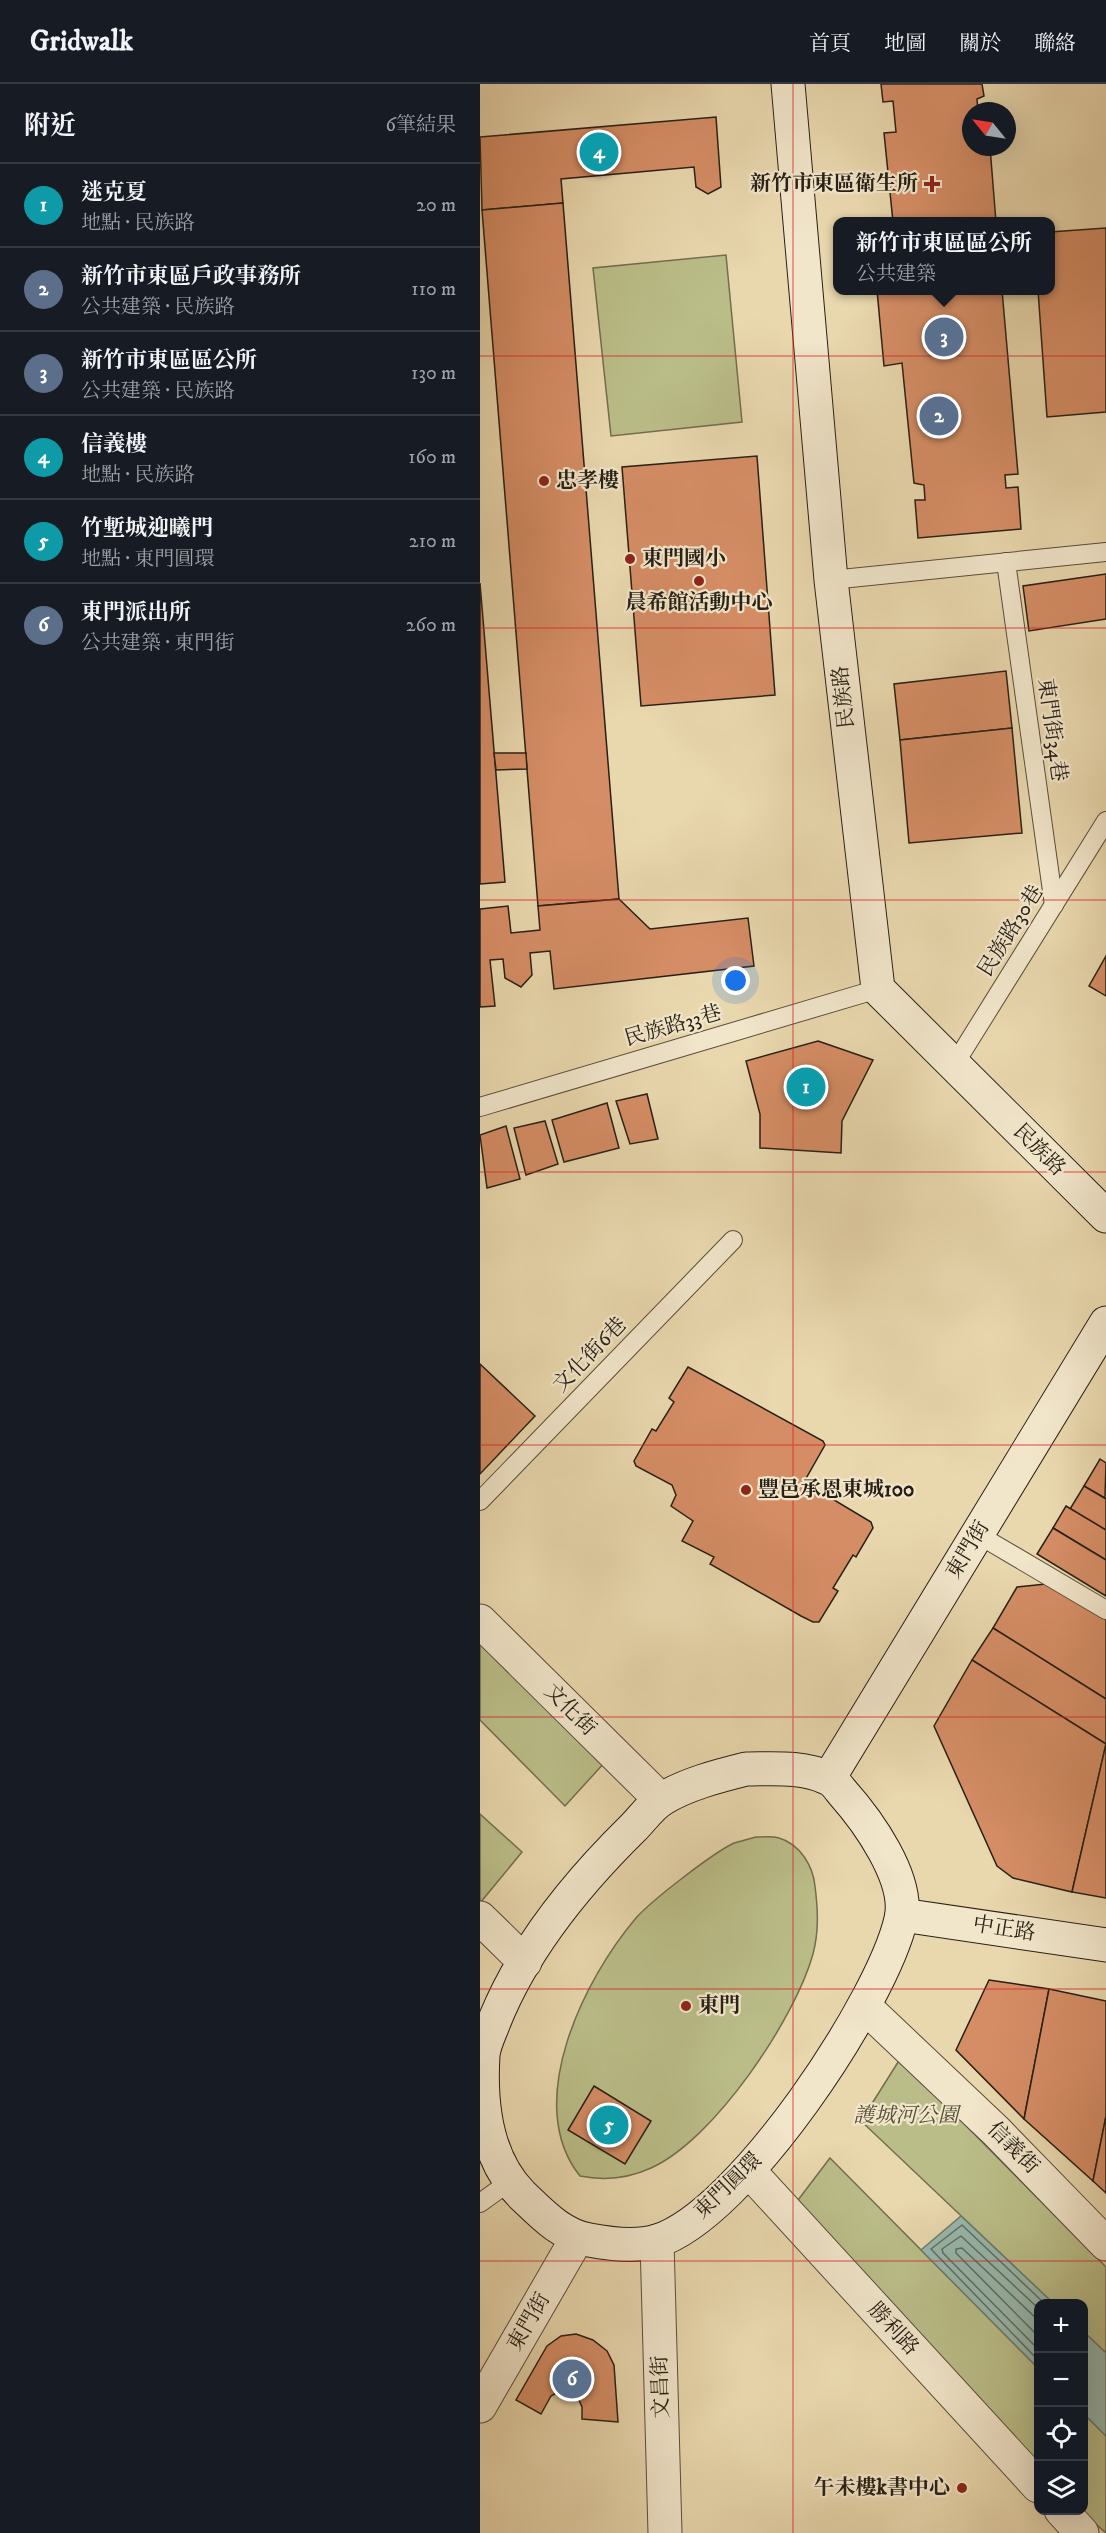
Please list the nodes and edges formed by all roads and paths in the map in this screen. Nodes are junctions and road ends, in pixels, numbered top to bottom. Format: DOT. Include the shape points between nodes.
graph roads {
  1 [pos="788,84"];
  2 [pos="1106,552"];
  3 [pos="1006,562"];
  4 [pos="831,580"];
  5 [pos="1106,821"];
  6 [pos="1054,905"];
  7 [pos="878,989"];
  8 [pos="954,1065"];
  9 [pos="480,1107"];
  10 [pos="1106,1216"];
  11 [pos="733,1240"];
  12 [pos="1106,1323"];
  13 [pos="480,1502"];
  14 [pos="978,1534"];
  15 [pos="1106,1610"];
  16 [pos="480,1621"];
  17 [pos="829,1778"];
  18 [pos="661,1800"];
  19 [pos="902,1915"];
  20 [pos="480,1918"];
  21 [pos="1106,1945"];
  22 [pos="525,1962"];
  23 [pos="864,2006"];
  24 [pos="481,2052"];
  25 [pos="749,2171"];
  26 [pos="510,2182"];
  27 [pos="480,2203"];
  28 [pos="578,2238"];
  29 [pos="657,2241"];
  30 [pos="1106,2244"];
  31 [pos="480,2406"];
  32 [pos="1034,2482"];
  33 [pos="1065,2515"];
  34 [pos="665,2533"];
  35 [pos="1082,2533"];
  1 -- 4 [label="street, 民族路"];
  2 -- 3 [label="lane"];
  3 -- 4 [label="lane"];
  3 -- 6 [label="lane, 東門街34巷"];
  4 -- 7 [label="street, 民族路"];
  5 -- 6 [label="lane, 民族路30巷"];
  6 -- 8 [label="lane, 民族路30巷"];
  7 -- 8 [label="street, 民族路"];
  7 -- 9 [label="lane, 民族路33巷"];
  8 -- 10 [label="street, 民族路"];
  11 -- 13 [label="lane, 文化街6巷"];
  12 -- 14 [label="street, 東門街"];
  14 -- 15 [label="lane"];
  14 -- 17 [label="street, 東門街"];
  16 -- 18 [label="street, 文化街"];
  17 -- 18 [label="street, 東門圓環" via="788,1769 746,1769 707,1779"];
  17 -- 19 [label="street, 東門圓環" via="866,1818 884,1849 897,1881"];
  18 -- 22 [label="street, 東門圓環" via="599,1862"];
  19 -- 21 [label="street, 中正路"];
  19 -- 23 [label="street, 東門圓環" via="885,1965"];
  20 -- 22 [label="street"];
  22 -- 24 [label="street, 東門圓環"];
  23 -- 25 [label="street, 東門圓環" via="808,2097"];
  23 -- 30 [label="street, 信義街" via="996,2131"];
  24 -- 26 [label="street, 東門圓環" via="483,2107 490,2147"];
  25 -- 29 [label="street, 東門圓環" via="700,2217"];
  25 -- 32 [label="street, 勝利路"];
  26 -- 27 [label="lane"];
  26 -- 28 [label="street, 東門圓環" via="551,2223"];
  28 -- 29 [label="street, 東門圓環" via="610,2244"];
  28 -- 31 [label="street, 東門街"];
  29 -- 34 [label="street, 文昌街"];
  33 -- 35 [label="street"];
}
